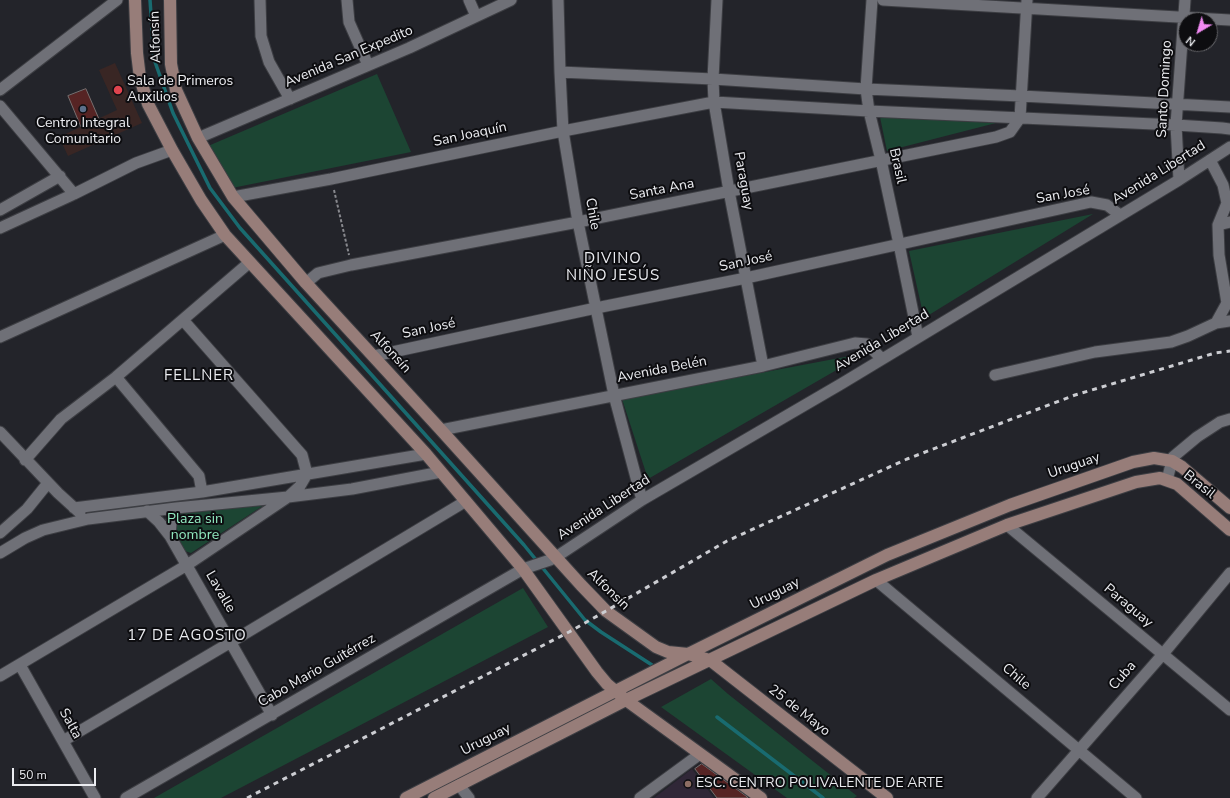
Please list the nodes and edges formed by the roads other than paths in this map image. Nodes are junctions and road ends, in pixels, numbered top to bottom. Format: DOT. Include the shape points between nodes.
graph roads {
  1 [pos="117,0"];
  2 [pos="135,0"];
  3 [pos="170,0"];
  4 [pos="260,0"];
  5 [pos="347,0"];
  6 [pos="469,0"];
  7 [pos="511,0"];
  8 [pos="558,0"];
  9 [pos="717,0"];
  10 [pos="872,0"];
  11 [pos="882,0"];
  12 [pos="1185,0"];
  13 [pos="1027,4"];
  14 [pos="1184,12"];
  15 [pos="476,16"];
  16 [pos="1178,17"];
  17 [pos="1218,19"];
  18 [pos="1230,20"];
  19 [pos="1181,52"];
  20 [pos="368,65"];
  21 [pos="560,72"];
  22 [pos="713,79"];
  23 [pos="866,89"];
  24 [pos="0,90"];
  25 [pos="1021,96"];
  26 [pos="290,99"];
  27 [pos="714,102"];
  28 [pos="1177,105"];
  29 [pos="0,106"];
  30 [pos="1230,108"];
  31 [pos="868,111"];
  32 [pos="1020,118"];
  33 [pos="1176,125"];
  34 [pos="1230,129"];
  35 [pos="563,131"];
  36 [pos="198,138"];
  37 [pos="1230,147"];
  38 [pos="172,150"];
  39 [pos="881,160"];
  40 [pos="1210,160"];
  41 [pos="60,176"];
  42 [pos="1179,180"];
  43 [pos="729,191"];
  44 [pos="74,194"];
  45 [pos="233,197"];
  46 [pos="0,210"];
  47 [pos="1120,215"];
  48 [pos="578,222"];
  49 [pos="1230,222"];
  50 [pos="1218,225"];
  51 [pos="0,228"];
  52 [pos="225,234"];
  53 [pos="899,244"];
  54 [pos="250,262"];
  55 [pos="746,278"];
  56 [pos="306,283"];
  57 [pos="596,308"];
  58 [pos="183,320"];
  59 [pos="1230,321"];
  60 [pos="1216,324"];
  61 [pos="0,337"];
  62 [pos="918,337"];
  63 [pos="374,356"];
  64 [pos="882,359"];
  65 [pos="763,366"];
  66 [pos="995,375"];
  67 [pos="116,378"];
  68 [pos="614,395"];
  69 [pos="1230,419"];
  70 [pos="441,430"];
  71 [pos="0,432"];
  72 [pos="426,454"];
  73 [pos="25,460"];
  74 [pos="1172,461"];
  75 [pos="441,472"];
  76 [pos="307,474"];
  77 [pos="1167,480"];
  78 [pos="48,483"];
  79 [pos="202,492"];
  80 [pos="288,497"];
  81 [pos="642,500"];
  82 [pos="466,501"];
  83 [pos="74,508"];
  84 [pos="176,508"];
  85 [pos="1230,508"];
  86 [pos="147,511"];
  87 [pos="88,519"];
  88 [pos="1008,525"];
  89 [pos="1230,530"];
  90 [pos="0,533"];
  91 [pos="170,536"];
  92 [pos="0,553"];
  93 [pos="553,558"];
  94 [pos="187,565"];
  95 [pos="528,567"];
  96 [pos="1230,573"];
  97 [pos="876,580"];
  98 [pos="231,642"];
  99 [pos="688,654"];
  100 [pos="1162,654"];
  101 [pos="710,660"];
  102 [pos="20,665"];
  103 [pos="0,676"];
  104 [pos="616,692"];
  105 [pos="626,700"];
  106 [pos="1230,710"];
  107 [pos="272,715"];
  108 [pos="62,741"];
  109 [pos="1079,750"];
  110 [pos="700,754"];
  111 [pos="460,785"];
  112 [pos="884,797"];
  113 [pos="95,798"];
  114 [pos="126,798"];
  115 [pos="406,798"];
  116 [pos="434,798"];
  117 [pos="469,798"];
  118 [pos="640,798"];
  119 [pos="761,798"];
  120 [pos="1037,798"];
  121 [pos="1136,798"];
  1 -- 24 [label="street"];
  2 -- 38 [label="street, Alfonsín" via="140,78 148,104"];
  3 -- 36 [label="street, Alfonsín" via="171,64 176,90"];
  4 -- 26 [label="street" via="260,36 268,62"];
  5 -- 20 [label="street" via="349,22"];
  6 -- 15 [label="street"];
  7 -- 15 [label="street, Avenida San Expedito"];
  8 -- 21 [label="street, Chile"];
  9 -- 22 [label="street, Paraguay"];
  10 -- 23 [label="street, Brasil"];
  11 -- 13 [label="street"];
  12 -- 14 [label="street, Santo Domingo"];
  13 -- 16 [label="street"];
  13 -- 25 [label="street"];
  15 -- 20 [label="street, Avenida San Expedito"];
  17 -- 18 [label="street"];
  19 -- 28 [label="street, Santo Domingo"];
  20 -- 26 [label="street, Avenida San Expedito"];
  21 -- 22 [label="street"];
  21 -- 35 [label="street, Chile"];
  22 -- 23 [label="street"];
  22 -- 27 [label="street, Paraguay"];
  23 -- 25 [label="street"];
  23 -- 31 [label="street, Brasil"];
  25 -- 28 [label="street"];
  25 -- 32 [label="street"];
  26 -- 36 [label="street, Avenida San Expedito"];
  27 -- 31 [label="street, San Joaquín"];
  27 -- 35 [label="street, San Joaquín"];
  27 -- 43 [label="street, Paraguay"];
  28 -- 30 [label="street"];
  28 -- 33 [label="street, Santo Domingo"];
  29 -- 41 [label="street"];
  31 -- 32 [label="street, San Joaquín"];
  31 -- 39 [label="street, Brasil"];
  32 -- 33 [label="street, San Joaquín"];
  32 -- 39 [label="street, Santa Ana" via="1010,132 996,137"];
  33 -- 34 [label="street, San Joaquín"];
  33 -- 42 [label="street, Santo Domingo"];
  35 -- 45 [label="street, San Joaquín"];
  35 -- 48 [label="street, Chile"];
  36 -- 45 [label="street, Alfonsín"];
  37 -- 40 [label="street, Avenida Libertad"];
  38 -- 44 [label="street" via="136,163"];
  38 -- 52 [label="street, Alfonsín" via="201,200"];
  39 -- 43 [label="street, Santa Ana"];
  39 -- 53 [label="street, Brasil"];
  40 -- 42 [label="street, Avenida Libertad"];
  40 -- 50 [label="street" via="1223,185 1227,203"];
  41 -- 44 [label="street"];
  41 -- 46 [label="street"];
  42 -- 47 [label="street, Avenida Libertad"];
  43 -- 48 [label="street, Santa Ana"];
  43 -- 55 [label="street, Paraguay"];
  44 -- 51 [label="street"];
  45 -- 56 [label="street, Alfonsín"];
  47 -- 53 [label="street, San José" via="1107,205 1091,202"];
  47 -- 62 [label="street, Avenida Libertad"];
  48 -- 56 [label="street, Santa Ana" via="351,265 318,273"];
  48 -- 57 [label="street, Chile"];
  49 -- 50 [label="street"];
  50 -- 60 [label="street" via="1219,255 1227,304"];
  52 -- 54 [label="street, Alfonsín"];
  52 -- 61 [label="street"];
  53 -- 55 [label="street, San José"];
  53 -- 62 [label="street, Brasil"];
  54 -- 58 [label="street"];
  54 -- 72 [label="street, Alfonsín"];
  55 -- 57 [label="street, San José"];
  55 -- 65 [label="street, Paraguay"];
  56 -- 63 [label="street, Alfonsín"];
  57 -- 63 [label="street, San José"];
  57 -- 68 [label="street, Chile"];
  58 -- 67 [label="street"];
  58 -- 76 [label="street" via="302,455"];
  59 -- 60 [label="street"];
  60 -- 66 [label="street" via="1172,342 1095,352"];
  62 -- 64 [label="street, Avenida Libertad"];
  63 -- 70 [label="street, Alfonsín"];
  64 -- 65 [label="street, Avenida Belén" via="867,344 855,343"];
  64 -- 81 [label="street, Avenida Libertad"];
  65 -- 68 [label="street, Avenida Belén"];
  67 -- 73 [label="street" via="61,419"];
  67 -- 79 [label="street" via="199,476"];
  68 -- 70 [label="street, Avenida Belén"];
  68 -- 81 [label="street, Chile"];
  69 -- 74 [label="street" via="1220,422 1197,437 1173,457"];
  70 -- 93 [label="street, Alfonsín"];
  71 -- 73 [label="street"];
  72 -- 75 [label="street, Alfonsín"];
  72 -- 76 [label="street"];
  73 -- 78 [label="street"];
  74 -- 77 [label="street"];
  74 -- 85 [label="street"];
  74 -- 99 [label="street, Uruguay" via="1154,458 1133,462 1010,505 887,555"];
  75 -- 80 [label="street" via="352,489"];
  75 -- 82 [label="street, Alfonsín"];
  76 -- 79 [label="street"];
  76 -- 80 [label="street" via="300,486"];
  77 -- 88 [label="street, Uruguay" via="1160,478 1136,482"];
  77 -- 89 [label="street, Brasil" via="1177,484"];
  78 -- 83 [label="street"];
  78 -- 90 [label="street" via="27,509"];
  79 -- 83 [label="street"];
  80 -- 84 [label="street"];
  80 -- 94 [label="street"];
  81 -- 93 [label="street, Avenida Libertad"];
  82 -- 95 [label="street, Alfonsín"];
  82 -- 98 [label="street"];
  83 -- 87 [label="street"];
  84 -- 86 [label="street"];
  84 -- 91 [label="street" via="170,523"];
  86 -- 87 [label="street"];
  86 -- 91 [label="street, Lavalle"];
  87 -- 92 [label="street" via="44,530"];
  88 -- 97 [label="street, Uruguay"];
  88 -- 100 [label="street, Paraguay"];
  91 -- 94 [label="street, Lavalle"];
  93 -- 95 [label="street, Avenida Libertad"];
  93 -- 99 [label="street, Alfonsín" via="621,623 656,647 668,652"];
  94 -- 98 [label="street, Lavalle"];
  94 -- 102 [label="street"];
  95 -- 104 [label="street, Alfonsín" via="597,672"];
  95 -- 107 [label="street, Cabo Mario Guitérrez"];
  96 -- 100 [label="street, Cuba"];
  97 -- 101 [label="street, Uruguay"];
  97 -- 109 [label="street, Chile"];
  98 -- 107 [label="street, Lavalle"];
  98 -- 108 [label="street"];
  99 -- 101 [label="street, 25 de Mayo"];
  99 -- 104 [label="street, Uruguay"];
  100 -- 106 [label="street, Paraguay"];
  100 -- 109 [label="street, Cuba"];
  101 -- 105 [label="street, Uruguay"];
  101 -- 112 [label="street, 25 de Mayo"];
  102 -- 103 [label="street"];
  102 -- 108 [label="street, Salta"];
  104 -- 105 [label="street"];
  104 -- 115 [label="street, Uruguay"];
  105 -- 110 [label="street"];
  105 -- 111 [label="street, Uruguay"];
  107 -- 114 [label="street, Cabo Mario Guitérrez"];
  108 -- 113 [label="street, Salta"];
  109 -- 120 [label="street, Cuba"];
  109 -- 121 [label="street, Chile"];
  110 -- 118 [label="street"];
  110 -- 119 [label="street"];
  111 -- 116 [label="street, Uruguay"];
  111 -- 117 [label="street"];
}
